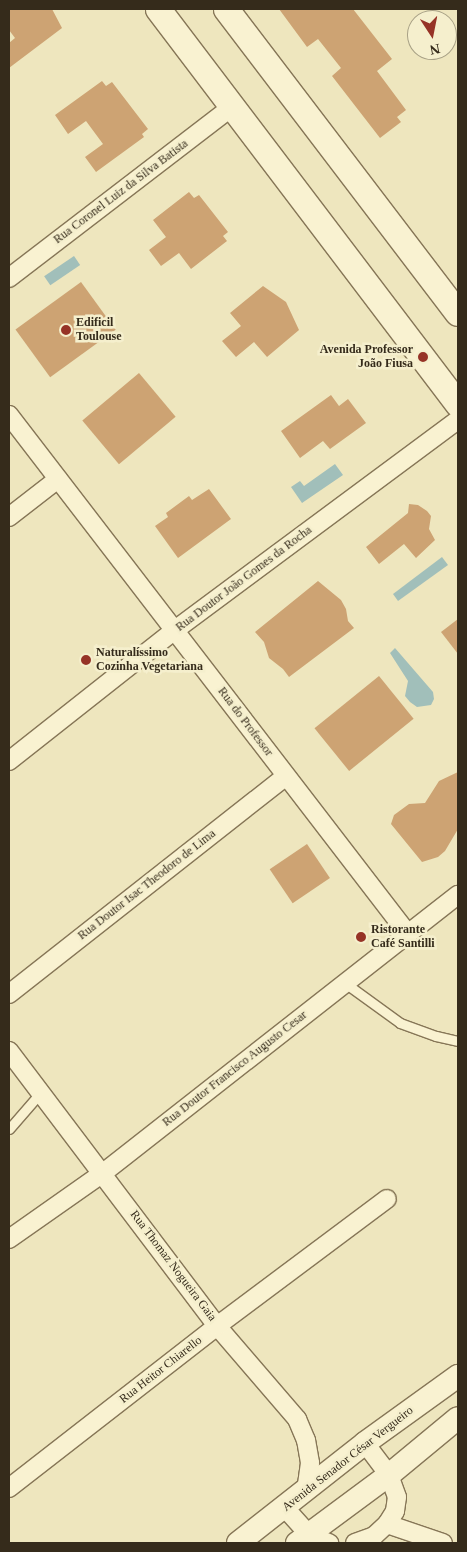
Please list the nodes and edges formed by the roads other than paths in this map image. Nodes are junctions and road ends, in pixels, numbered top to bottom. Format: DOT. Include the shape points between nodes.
graph roads {
  1 [pos="158,9"];
  2 [pos="226,9"];
  3 [pos="232,107"];
  4 [pos="9,278"];
  5 [pos="458,313"];
  6 [pos="458,404"];
  7 [pos="9,415"];
  8 [pos="458,420"];
  9 [pos="58,479"];
  10 [pos="9,517"];
  11 [pos="175,630"];
  12 [pos="9,761"];
  13 [pos="286,776"];
  14 [pos="458,895"];
  15 [pos="408,934"];
  16 [pos="345,983"];
  17 [pos="9,994"];
  18 [pos="458,1041"];
  19 [pos="9,1051"];
  20 [pos="41,1092"];
  21 [pos="9,1129"];
  22 [pos="103,1173"];
  23 [pos="387,1199"];
  24 [pos="9,1239"];
  25 [pos="217,1326"];
  26 [pos="458,1376"];
  27 [pos="458,1418"];
  28 [pos="365,1443"];
  29 [pos="389,1475"];
  30 [pos="9,1488"];
  31 [pos="306,1490"];
  32 [pos="285,1508"];
  33 [pos="378,1534"];
  34 [pos="312,1540"];
  35 [pos="238,1543"];
  36 [pos="355,1543"];
  37 [pos="443,1543"];
  1 -- 3 [label="main road"];
  2 -- 5 [label="main road"];
  3 -- 4 [label="street, Rua Coronel Luiz da Silva Batista"];
  3 -- 6 [label="main road"];
  7 -- 9 [label="street, Rua do Professor"];
  8 -- 11 [label="street, Rua Doutor João Gomes da Rocha"];
  9 -- 10 [label="street"];
  9 -- 11 [label="street, Rua do Professor"];
  11 -- 12 [label="street, Rua Doutor João Gomes da Rocha"];
  11 -- 13 [label="street, Rua do Professor"];
  13 -- 15 [label="street, Rua do Professor"];
  13 -- 17 [label="street, Rua Doutor Isac Theodoro de Lima"];
  14 -- 15 [label="street, Rua Doutor Francisco Augusto Cesar"];
  15 -- 16 [label="street, Rua Doutor Francisco Augusto Cesar"];
  16 -- 18 [label="lane" via="400,1023"];
  16 -- 22 [label="street, Rua Doutor Francisco Augusto Cesar"];
  19 -- 20 [label="street, Rua Thomaz Nogueira Gaia"];
  20 -- 21 [label="lane"];
  20 -- 22 [label="street, Rua Thomaz Nogueira Gaia"];
  22 -- 24 [label="street, Rua Doutor Francisco Augusto Cesar"];
  22 -- 25 [label="street, Rua Thomaz Nogueira Gaia"];
  23 -- 25 [label="street, Rua Heitor Chiarello"];
  25 -- 30 [label="street, Rua Heitor Chiarello"];
  25 -- 31 [label="street, Rua Thomaz Nogueira Gaia" via="297,1420 306,1440 310,1463"];
  26 -- 28 [label="street, Avenida Senador César Vergueiro"];
  27 -- 29 [label="street"];
  28 -- 29 [label="street"];
  28 -- 31 [label="street, Avenida Senador César Vergueiro"];
  29 -- 33 [label="street" via="397,1497 395,1511"];
  29 -- 34 [label="street"];
  31 -- 32 [label="street, Avenida Senador César Vergueiro"];
  32 -- 34 [label="street"];
  32 -- 35 [label="street, Avenida Senador César Vergueiro"];
  33 -- 36 [label="street"];
  33 -- 37 [label="street"];
}
